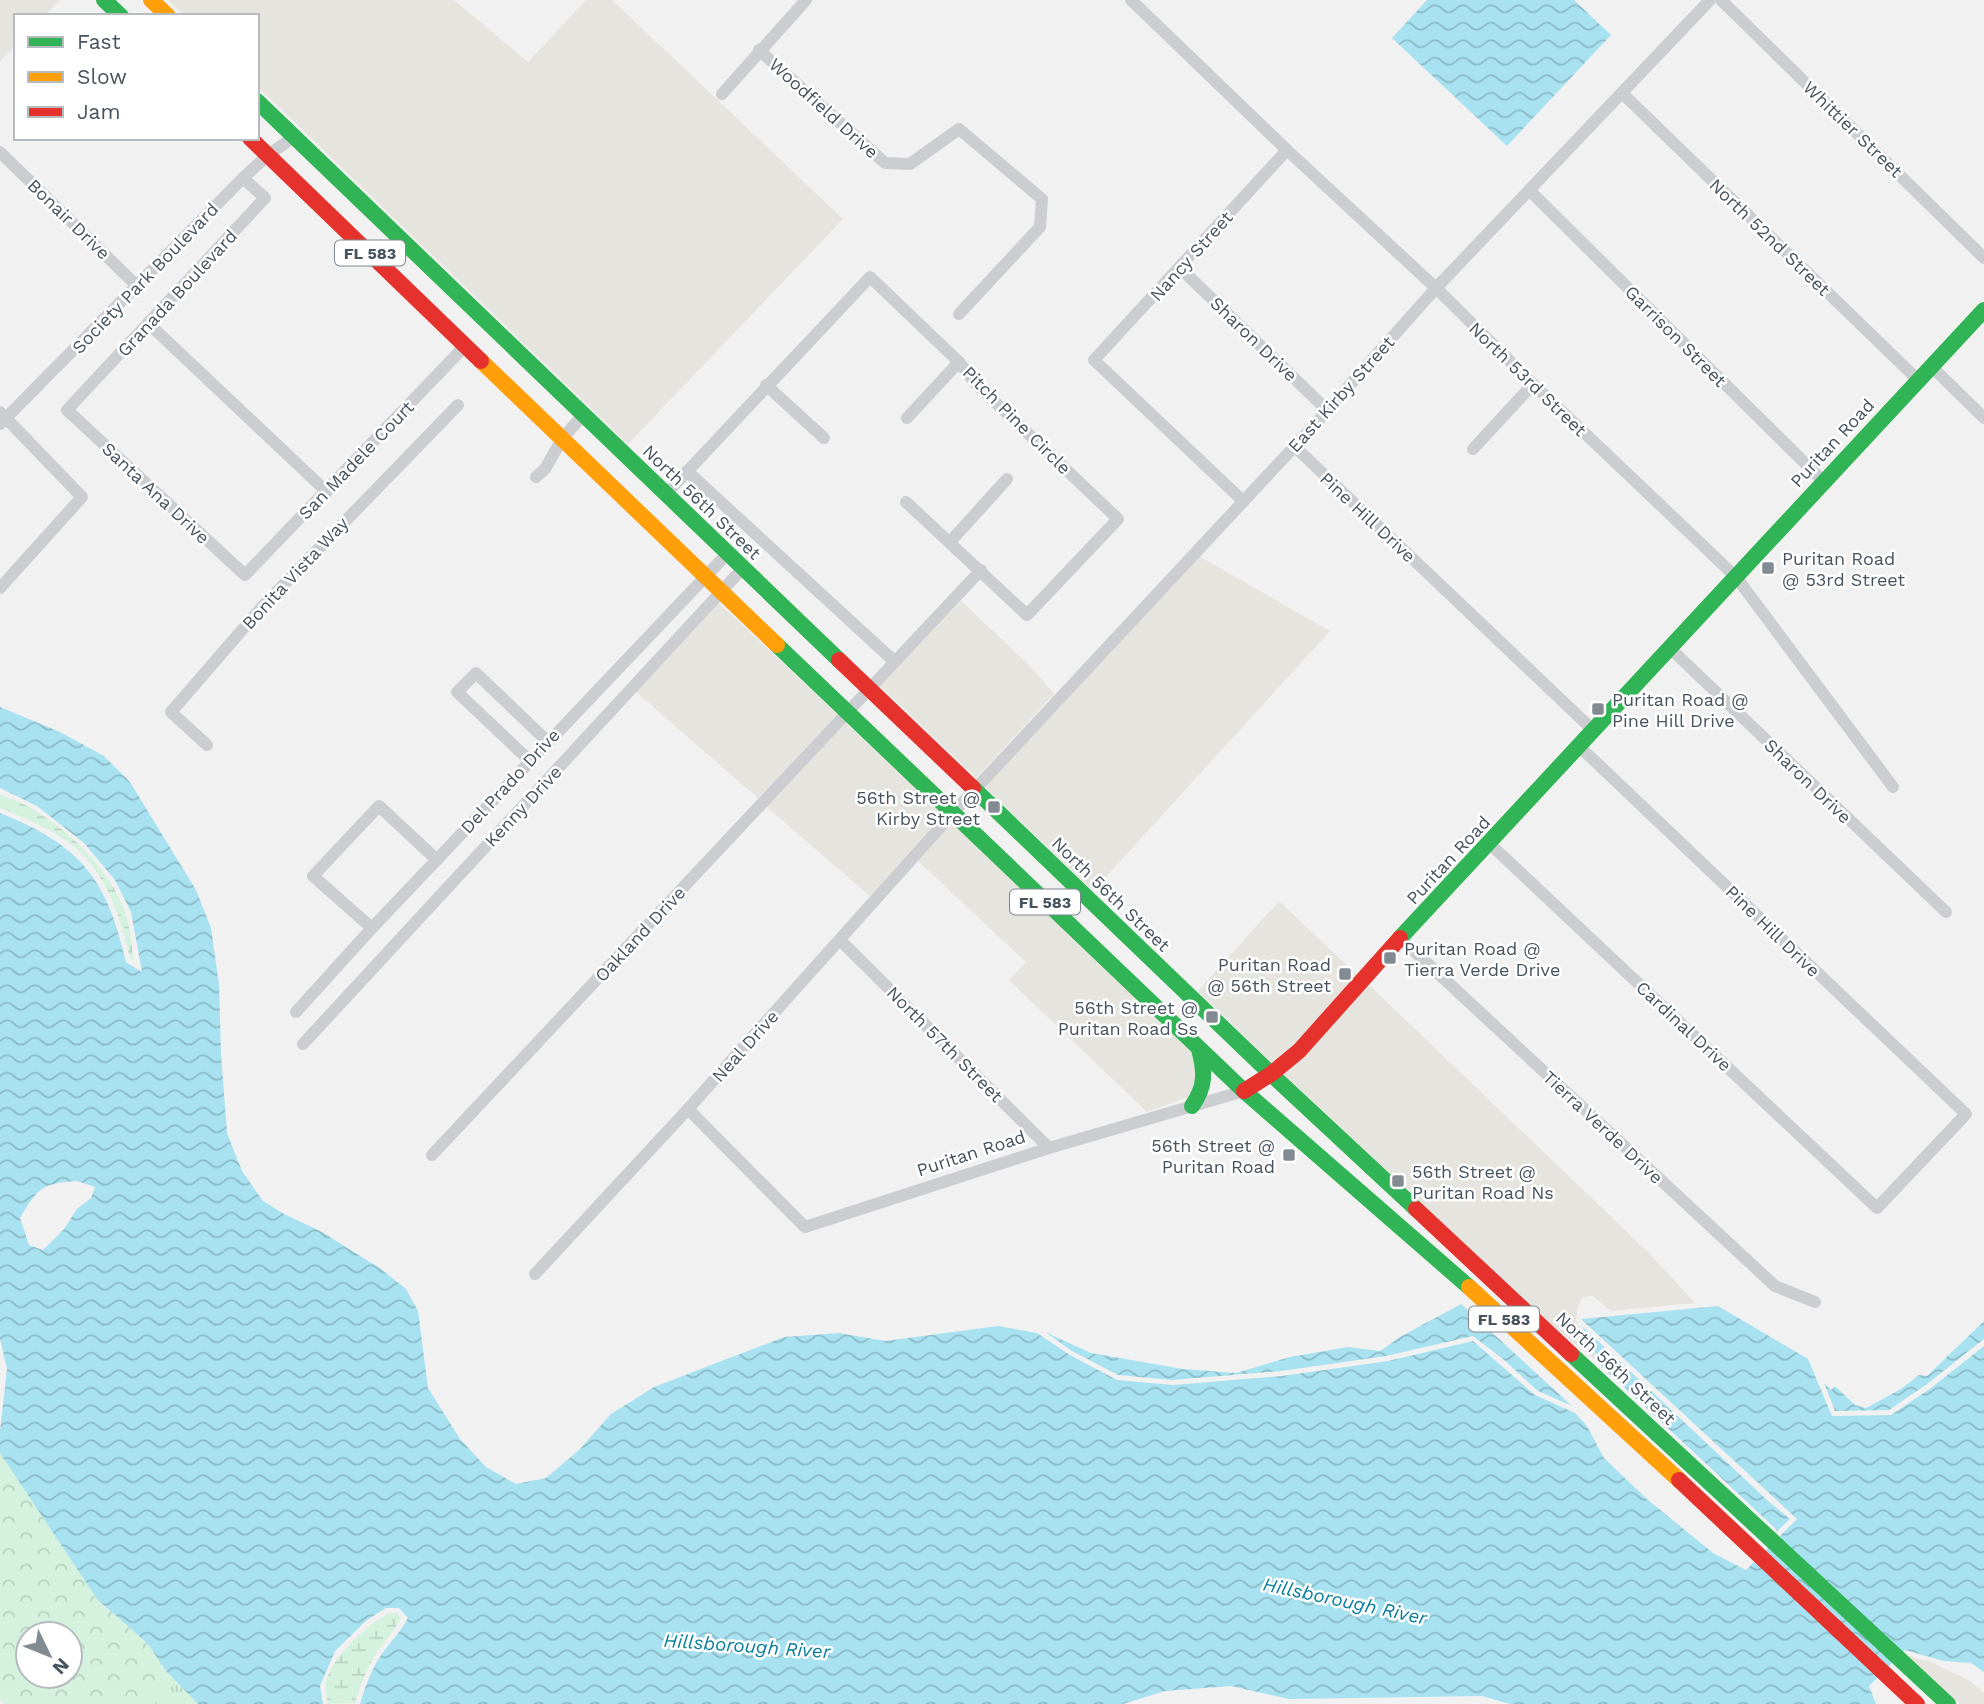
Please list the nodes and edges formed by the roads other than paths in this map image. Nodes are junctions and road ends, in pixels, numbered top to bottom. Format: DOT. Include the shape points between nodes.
graph roads {
  1 [pos="104,0"];
  2 [pos="152,0"];
  3 [pos="806,0"];
  4 [pos="1132,0"];
  5 [pos="1710,0"];
  6 [pos="1721,0"];
  7 [pos="119,14"];
  8 [pos="166,14"];
  9 [pos="759,50"];
  10 [pos="722,94"];
  11 [pos="1623,94"];
  12 [pos="259,104"];
  13 [pos="294,137"];
  14 [pos="252,140"];
  15 [pos="1287,150"];
  16 [pos="0,152"];
  17 [pos="268,155"];
  18 [pos="243,178"];
  19 [pos="1529,190"];
  20 [pos="1984,258"];
  21 [pos="1180,268"];
  22 [pos="138,286"];
  23 [pos="1436,288"];
  24 [pos="1984,310"];
  25 [pos="959,314"];
  26 [pos="149,324"];
  27 [pos="466,345"];
  28 [pos="959,362"];
  29 [pos="1931,366"];
  30 [pos="1918,380"];
  31 [pos="1533,384"];
  32 [pos="766,385"];
  33 [pos="458,405"];
  34 [pos="68,410"];
  35 [pos="1327,410"];
  36 [pos="583,415"];
  37 [pos="2,418"];
  38 [pos="907,418"];
  39 [pos="1984,418"];
  40 [pos="824,438"];
  41 [pos="562,439"];
  42 [pos="1294,446"];
  43 [pos="1474,449"];
  44 [pos="687,471"];
  45 [pos="537,477"];
  46 [pos="1007,479"];
  47 [pos="1823,481"];
  48 [pos="327,492"];
  49 [pos="666,494"];
  50 [pos="1242,500"];
  51 [pos="906,502"];
  52 [pos="950,542"];
  53 [pos="727,554"];
  54 [pos="743,568"];
  55 [pos="981,570"];
  56 [pos="245,575"];
  57 [pos="706,576"];
  58 [pos="1736,577"];
  59 [pos="0,588"];
  60 [pos="721,591"];
  61 [pos="1671,649"];
  62 [pos="894,661"];
  63 [pos="868,690"];
  64 [pos="847,712"];
  65 [pos="1594,731"];
  66 [pos="548,742"];
  67 [pos="207,745"];
  68 [pos="1580,747"];
  69 [pos="530,761"];
  70 [pos="1893,787"];
  71 [pos="974,790"];
  72 [pos="951,814"];
  73 [pos="1490,844"];
  74 [pos="437,860"];
  75 [pos="1102,911"];
  76 [pos="1946,912"];
  77 [pos="372,928"];
  78 [pos="1080,935"];
  79 [pos="1400,938"];
  80 [pos="840,940"];
  81 [pos="296,1012"];
  82 [pos="303,1044"];
  83 [pos="1198,1048"];
  84 [pos="1271,1074"];
  85 [pos="1244,1091"];
  86 [pos="1192,1106"];
  87 [pos="688,1109"];
  88 [pos="1049,1148"];
  89 [pos="432,1155"];
  90 [pos="1877,1208"];
  91 [pos="1474,1262"];
  92 [pos="535,1275"];
  93 [pos="1459,1279"];
  94 [pos="1815,1302"];
  95 [pos="1917,1704"];
  96 [pos="1948,1704"];
  1 -- 7 [label="main road"];
  2 -- 8 [label="main road"];
  3 -- 9 [label="street"];
  4 -- 15 [label="street, North 53rd Street"];
  5 -- 11 [label="street, East Kirby Street"];
  6 -- 20 [label="street, Whittier Street"];
  9 -- 10 [label="street"];
  9 -- 25 [label="street, Woodfield Drive" via="885,163 910,164 959,129 1042,198 1040,227"];
  11 -- 19 [label="street, East Kirby Street"];
  11 -- 30 [label="street, North 52nd Street"];
  12 -- 13 [label="main road, North 56th Street / FL 583"];
  13 -- 17 [label="street, Society Park Boulevard"];
  13 -- 36 [label="main road, North 56th Street / FL 583"];
  14 -- 17 [label="main road, FL 583"];
  15 -- 21 [label="street, Nancy Street"];
  15 -- 23 [label="street, North 53rd Street"];
  16 -- 22 [label="street, Bonair Drive"];
  17 -- 18 [label="street, Society Park Boulevard"];
  17 -- 27 [label="main road, FL 583"];
  18 -- 22 [label="street, Society Park Boulevard"];
  18 -- 26 [label="street, Granada Boulevard" via="265,198"];
  19 -- 23 [label="street, East Kirby Street"];
  19 -- 47 [label="street, Garrison Street"];
  21 -- 35 [label="street, Sharon Drive"];
  21 -- 50 [label="street, Nancy Street" via="1094,360"];
  22 -- 37 [label="street, Society Park Boulevard"];
  23 -- 31 [label="street, North 53rd Street"];
  23 -- 35 [label="street, East Kirby Street"];
  24 -- 29 [label="main road, Puritan Road"];
  26 -- 34 [label="street, Granada Boulevard"];
  26 -- 48 [label="street"];
  27 -- 41 [label="main road, FL 583"];
  27 -- 48 [label="street, San Madele Court"];
  28 -- 32 [label="street, Pitch Pine Circle" via="870,277"];
  28 -- 38 [label="street"];
  28 -- 55 [label="street, Pitch Pine Circle" via="976,384 1118,519 1027,615"];
  29 -- 30 [label="main road, Puritan Road"];
  29 -- 39 [label="street"];
  30 -- 47 [label="main road, Puritan Road"];
  31 -- 43 [label="street"];
  31 -- 58 [label="street, North 53rd Street"];
  32 -- 40 [label="street"];
  32 -- 44 [label="street, Pitch Pine Circle"];
  33 -- 67 [label="street, Bonita Vista Way" via="262,607 171,712"];
  34 -- 56 [label="street, Santa Ana Drive"];
  35 -- 42 [label="street, East Kirby Street"];
  36 -- 41 [label="street"];
  36 -- 49 [label="main road, North 56th Street / FL 583"];
  37 -- 59 [label="street" via="82,497"];
  41 -- 45 [label="street"];
  41 -- 57 [label="main road, FL 583"];
  42 -- 50 [label="street, East Kirby Street"];
  42 -- 65 [label="street, Pine Hill Drive"];
  44 -- 49 [label="street, Pitch Pine Circle"];
  44 -- 62 [label="street"];
  46 -- 52 [label="street"];
  47 -- 58 [label="main road, Puritan Road"];
  48 -- 56 [label="street, San Madele Court"];
  49 -- 53 [label="main road, North 56th Street / FL 583"];
  50 -- 71 [label="street, East Kirby Street"];
  51 -- 52 [label="street"];
  52 -- 55 [label="street"];
  53 -- 54 [label="main road, North 56th Street / FL 583"];
  53 -- 57 [label="street, Del Prado Drive"];
  54 -- 60 [label="street, Kenny Drive"];
  54 -- 63 [label="main road, North 56th Street / FL 583"];
  55 -- 62 [label="street"];
  57 -- 60 [label="main road, FL 583"];
  57 -- 66 [label="street, Del Prado Drive"];
  58 -- 61 [label="main road, Puritan Road"];
  58 -- 70 [label="street, North 53rd Street"];
  60 -- 64 [label="main road, FL 583"];
  60 -- 82 [label="street, Kenny Drive"];
  61 -- 65 [label="main road, Puritan Road"];
  61 -- 76 [label="street, Sharon Drive"];
  62 -- 63 [label="street"];
  63 -- 64 [label="street, Oakland Drive"];
  63 -- 71 [label="main road, North 56th Street / FL 583"];
  64 -- 72 [label="main road, FL 583"];
  64 -- 89 [label="street, Oakland Drive"];
  65 -- 68 [label="main road, Puritan Road"];
  66 -- 69 [label="street, Del Prado Drive"];
  66 -- 69 [label="street" via="476,673 457,692"];
  68 -- 73 [label="main road, Puritan Road"];
  68 -- 90 [label="street, Pine Hill Drive" via="1966,1114"];
  69 -- 74 [label="street, Del Prado Drive"];
  71 -- 72 [label="street, East Kirby Street"];
  71 -- 75 [label="main road, North 56th Street / FL 583"];
  72 -- 78 [label="main road, FL 583"];
  72 -- 80 [label="street, Neal Drive"];
  73 -- 79 [label="main road, Puritan Road"];
  73 -- 90 [label="street, Cardinal Drive"];
  74 -- 77 [label="street, Del Prado Drive"];
  74 -- 77 [label="street" via="379,806 313,876"];
  75 -- 78 [label="main road"];
  75 -- 84 [label="main road, North 56th Street / FL 583"];
  77 -- 81 [label="street, Del Prado Drive"];
  78 -- 83 [label="main road, FL 583"];
  79 -- 84 [label="main road, Puritan Road" via="1299,1051"];
  79 -- 94 [label="street, Tierra Verde Drive" via="1775,1286"];
  80 -- 87 [label="street, Neal Drive"];
  80 -- 88 [label="street, North 57th Street"];
  83 -- 85 [label="main road, FL 583"];
  83 -- 86 [label="main road" via="1206,1083"];
  84 -- 85 [label="main road, Puritan Road"];
  84 -- 91 [label="main road, North 56th Street / FL 583"];
  85 -- 86 [label="street, Puritan Road"];
  85 -- 93 [label="main road, FL 583"];
  86 -- 88 [label="street, Puritan Road"];
  87 -- 88 [label="street, Puritan Road" via="805,1227"];
  87 -- 92 [label="street, Neal Drive"];
  91 -- 93 [label="main road"];
  91 -- 96 [label="main road, North 56th Street / FL 583"];
  93 -- 95 [label="main road, FL 583"];
}
